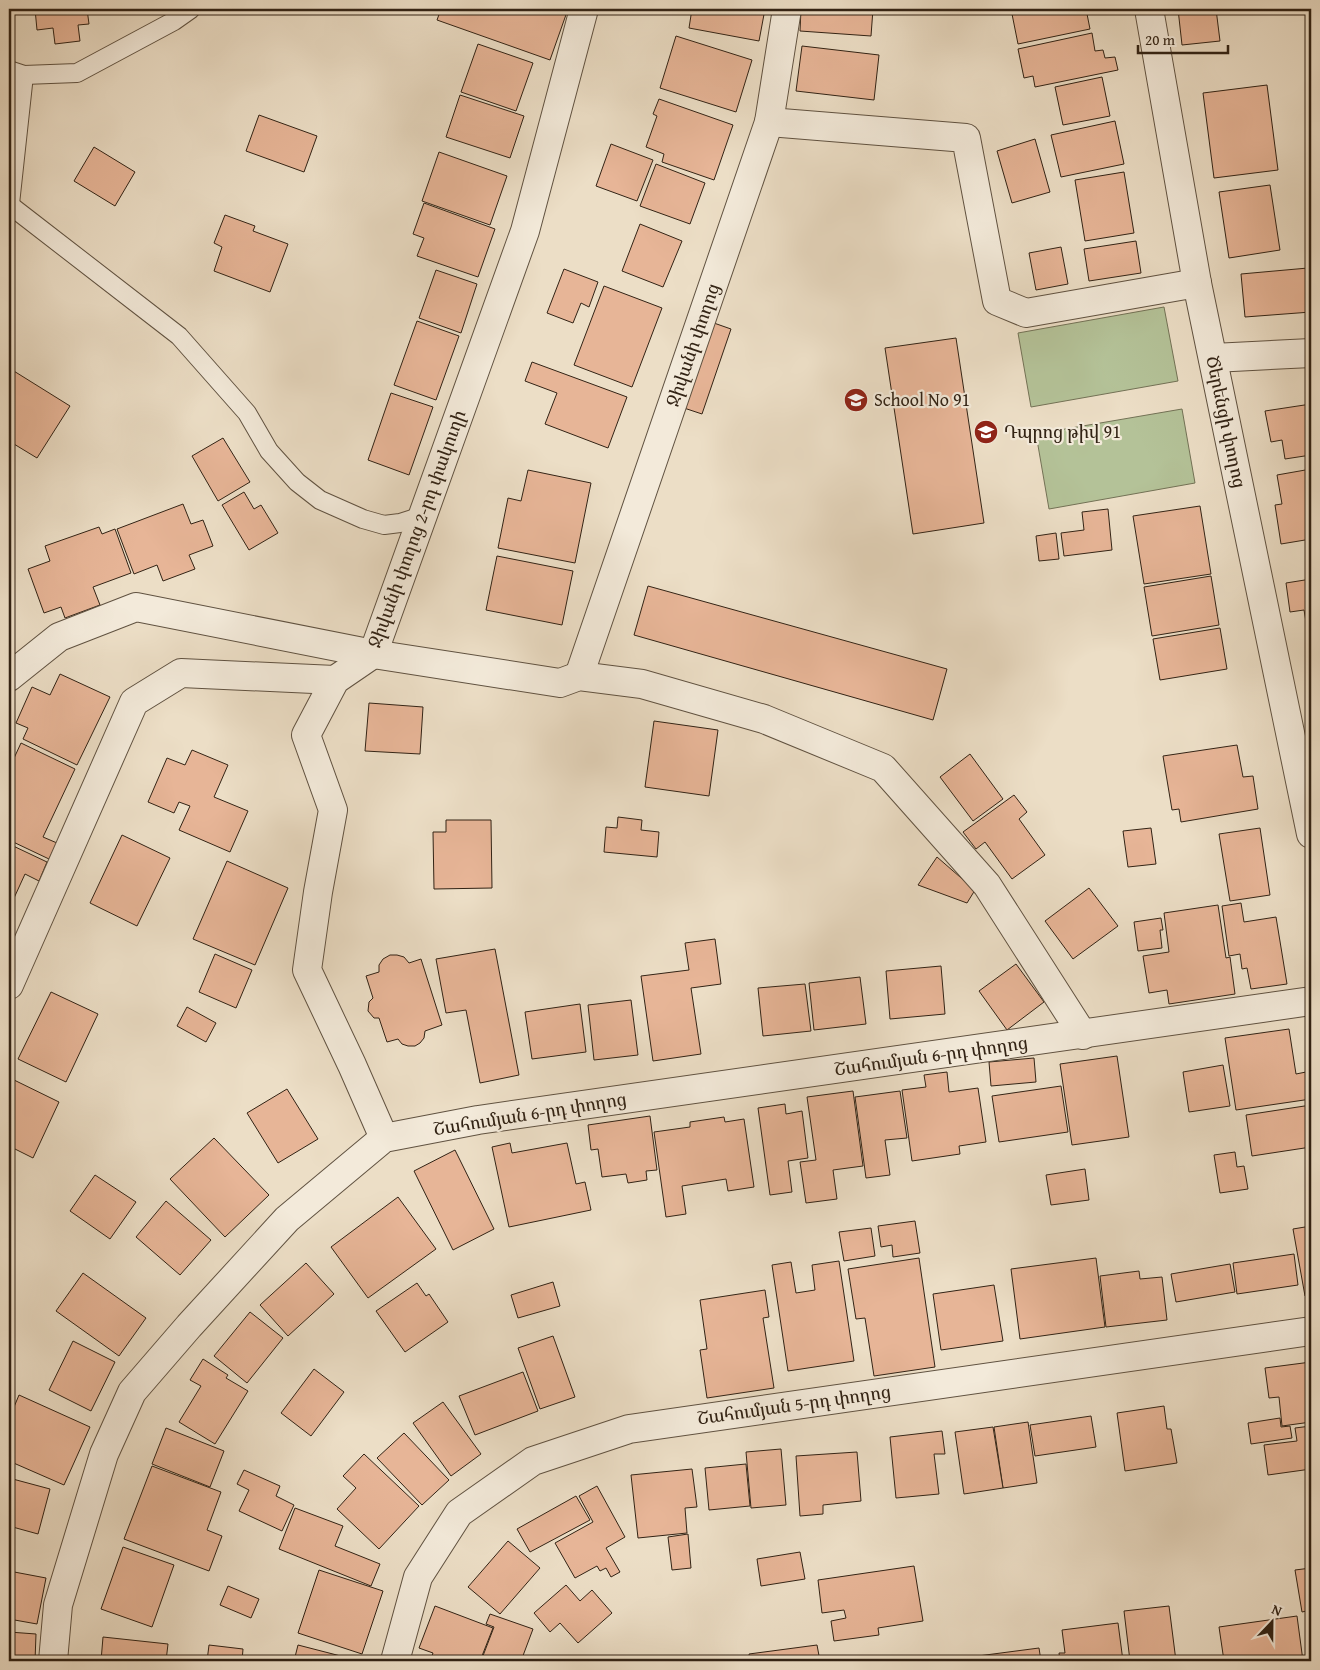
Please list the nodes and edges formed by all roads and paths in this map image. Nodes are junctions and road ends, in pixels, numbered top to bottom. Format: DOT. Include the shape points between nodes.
graph roads {
  1 [pos="192,9"];
  2 [pos="584,9"];
  3 [pos="787,9"];
  4 [pos="1149,9"];
  5 [pos="17,73"];
  6 [pos="769,122"];
  7 [pos="10,210"];
  8 [pos="1197,283"];
  9 [pos="1311,353"];
  10 [pos="1213,358"];
  11 [pos="422,516"];
  12 [pos="373,654"];
  13 [pos="579,676"];
  14 [pos="9,677"];
  15 [pos="335,680"];
  16 [pos="1311,834"];
  17 [pos="9,985"];
  18 [pos="1311,1002"];
  19 [pos="1083,1035"];
  20 [pos="384,1138"];
  21 [pos="1311,1331"];
  22 [pos="53,1661"];
  23 [pos="395,1661"];
  1 -- 5 [label="lane" via="77,73"];
  2 -- 11 [label="street, Ջիվանի փողոց 2-րդ փակուղի" via="525,231"];
  3 -- 6 [label="street, Ջիվանի փողոց"];
  4 -- 8 [label="street, Ծերենցի փողոց"];
  5 -- 7 [label="lane"];
  6 -- 8 [label="street" via="966,138 997,301 1026,313"];
  6 -- 13 [label="street, Ջիվանի փողոց"];
  7 -- 11 [label="lane" via="179,336 247,413 269,451 297,482 320,500 363,519 384,524 400,524"];
  8 -- 10 [label="street, Ծերենցի փողոց"];
  9 -- 10 [label="street"];
  10 -- 16 [label="street, Ծերենցի փողոց"];
  11 -- 12 [label="street, Ջիվանի փողոց 2-րդ փակուղի"];
  12 -- 13 [label="street" via="560,683"];
  12 -- 14 [label="street" via="136,607 59,638"];
  12 -- 15 [label="street, Ջիվանի փողոց 2-րդ փակուղի"];
  13 -- 19 [label="street" via="642,684 764,719 883,768 987,885"];
  15 -- 17 [label="street" via="181,673 134,702"];
  15 -- 20 [label="street, Ջիվանի փողոց 2-րդ փակուղի" via="306,735 333,810 307,970"];
  18 -- 19 [label="street, Շահումյան 6-րդ փողոց"];
  19 -- 20 [label="street, Շահումյան 6-րդ փողոց" via="478,1120"];
  20 -- 22 [label="street, Շահումյան 6-րդ փողոց" via="287,1220 132,1392 104,1454 58,1605"];
  21 -- 23 [label="street, Շահումյան 5-րդ փողոց" via="629,1429 533,1461 459,1514 418,1577"];
}
